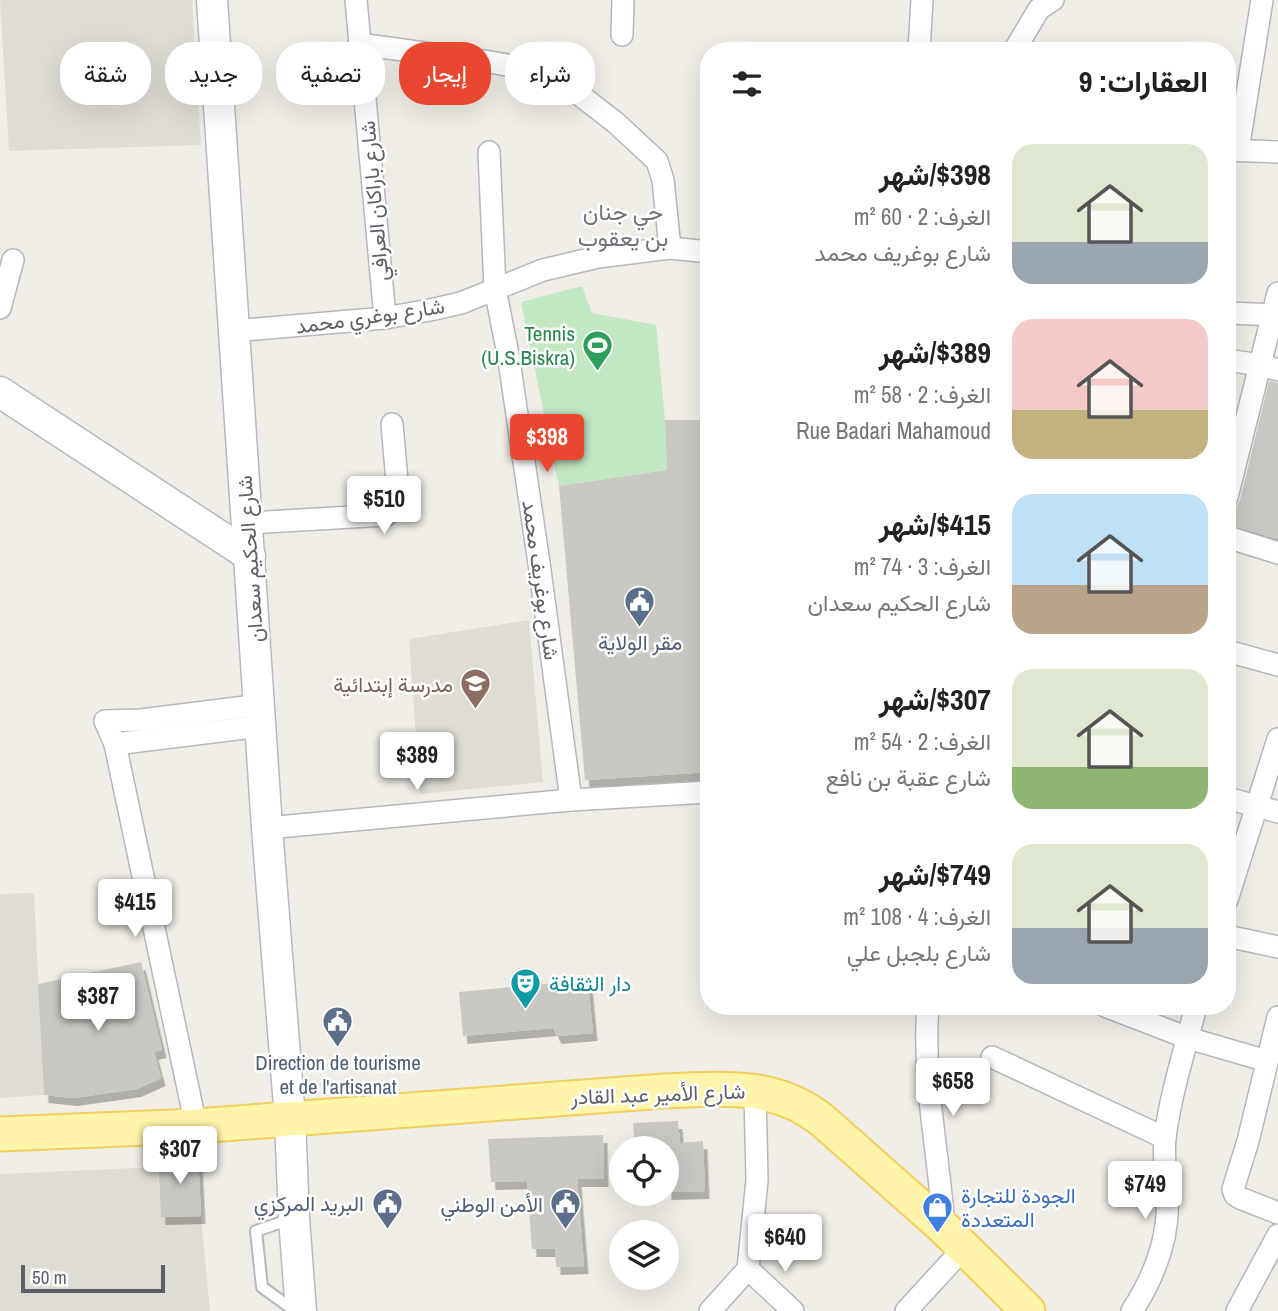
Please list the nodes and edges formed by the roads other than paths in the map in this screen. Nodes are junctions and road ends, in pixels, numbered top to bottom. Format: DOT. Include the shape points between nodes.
graph roads {
  1 [pos="212,0"];
  2 [pos="356,0"];
  3 [pos="623,0"];
  4 [pos="922,0"];
  5 [pos="1053,0"];
  6 [pos="1262,0"];
  7 [pos="622,35"];
  8 [pos="359,42"];
  9 [pos="920,42"];
  10 [pos="1019,42"];
  11 [pos="385,48"];
  12 [pos="365,105"];
  13 [pos="1236,130"];
  14 [pos="1236,150"];
  15 [pos="489,152"];
  16 [pos="1278,152"];
  17 [pos="670,248"];
  18 [pos="700,251"];
  19 [pos="13,260"];
  20 [pos="495,289"];
  21 [pos="1278,293"];
  22 [pos="0,308"];
  23 [pos="1236,313"];
  24 [pos="1275,315"];
  25 [pos="385,317"];
  26 [pos="233,331"];
  27 [pos="1236,362"];
  28 [pos="1269,368"];
  29 [pos="0,392"];
  30 [pos="392,424"];
  31 [pos="1236,469"];
  32 [pos="248,523"];
  33 [pos="1236,540"];
  34 [pos="1278,553"];
  35 [pos="250,556"];
  36 [pos="1236,653"];
  37 [pos="1278,665"];
  38 [pos="260,715"];
  39 [pos="1278,739"];
  40 [pos="700,793"];
  41 [pos="571,800"];
  42 [pos="1236,800"];
  43 [pos="1256,806"];
  44 [pos="1278,812"];
  45 [pos="267,828"];
  46 [pos="1236,871"];
  47 [pos="1236,938"];
  48 [pos="1278,947"];
  49 [pos="928,1015"];
  50 [pos="1128,1015"];
  51 [pos="1194,1015"];
  52 [pos="1278,1017"];
  53 [pos="1188,1038"];
  54 [pos="992,1056"];
  55 [pos="1268,1061"];
  56 [pos="755,1090"];
  57 [pos="290,1119"];
  58 [pos="196,1126"];
  59 [pos="0,1134"];
  60 [pos="1165,1138"];
  61 [pos="1278,1213"];
  62 [pos="294,1219"];
  63 [pos="1278,1236"];
  64 [pos="953,1238"];
  65 [pos="748,1269"];
  66 [pos="295,1311"];
  67 [pos="301,1311"];
  68 [pos="710,1311"];
  69 [pos="793,1311"];
  70 [pos="906,1311"];
  71 [pos="1028,1311"];
  72 [pos="1132,1311"];
  73 [pos="1237,1311"];
  1 -- 26 [label="street, شارع الحكيم سعدان"];
  2 -- 8 [label="street, شارع باراكان العرافي"];
  3 -- 7 [label="street"];
  4 -- 9 [label="street"];
  5 -- 10 [label="street" via="1039,9"];
  6 -- 13 [label="street"];
  11 -- 17 [label="street" via="490,62 558,78 617,122 657,161"];
  12 -- 25 [label="street, شارع باراكان العرافي"];
  14 -- 16 [label="street"];
  15 -- 20 [label="street, شارع بوغريف محمد"];
  17 -- 18 [label="street, شارع بوغري محمد"];
  17 -- 20 [label="street, شارع بوغري محمد" via="598,257 543,270"];
  19 -- 22 [label="street"];
  20 -- 25 [label="street, شارع بوغري محمد" via="461,303"];
  20 -- 41 [label="street, شارع بوغريف محمد"];
  21 -- 24 [label="street"];
  23 -- 24 [label="street"];
  24 -- 28 [label="street"];
  25 -- 26 [label="street, شارع بوغري محمد"];
  26 -- 32 [label="street, شارع الحكيم سعدان"];
  27 -- 28 [label="street"];
  28 -- 31 [label="street"];
  29 -- 35 [label="street"];
  30 -- 32 [label="street" via="399,504 394,510 386,515"];
  32 -- 35 [label="street, شارع الحكيم سعدان"];
  33 -- 34 [label="street"];
  35 -- 38 [label="street, شارع الحكيم سعدان"];
  36 -- 37 [label="street"];
  38 -- 45 [label="street, شارع الحكيم سعدان"];
  38 -- 58 [label="street" via="115,744"];
  39 -- 43 [label="street"];
  40 -- 41 [label="street"];
  41 -- 45 [label="street"];
  42 -- 43 [label="street"];
  43 -- 44 [label="street"];
  43 -- 46 [label="street"];
  45 -- 57 [label="street, شارع الحكيم سعدان"];
  47 -- 48 [label="street"];
  49 -- 64 [label="street" via="929,1101"];
  50 -- 53 [label="street"];
  51 -- 53 [label="street"];
  52 -- 55 [label="street"];
  53 -- 55 [label="street"];
  53 -- 60 [label="street" via="1170,1098"];
  54 -- 60 [label="street"];
  55 -- 61 [label="street" via="1233,1189 1240,1198"];
  56 -- 57 [label="main road, شارع الأمير عبد القادر" via="664,1091"];
  56 -- 64 [label="main road, شارع الأمير عبد القادر" via="805,1107"];
  56 -- 65 [label="street" via="757,1180"];
  57 -- 58 [label="main road, شارع الأمير عبد القادر"];
  57 -- 62 [label="street, شارع الحكيم سعدان"];
  58 -- 59 [label="main road, شارع الأمير عبد القادر"];
  60 -- 72 [label="street" via="1166,1228 1159,1261"];
  62 -- 66 [label="lane" via="256,1231 262,1287"];
  62 -- 67 [label="street, شارع الحكيم سعدان"];
  63 -- 73 [label="street"];
  64 -- 70 [label="street"];
  64 -- 71 [label="main road, شارع الأمير عبد القادر"];
  65 -- 68 [label="street"];
  65 -- 69 [label="street"];
}
